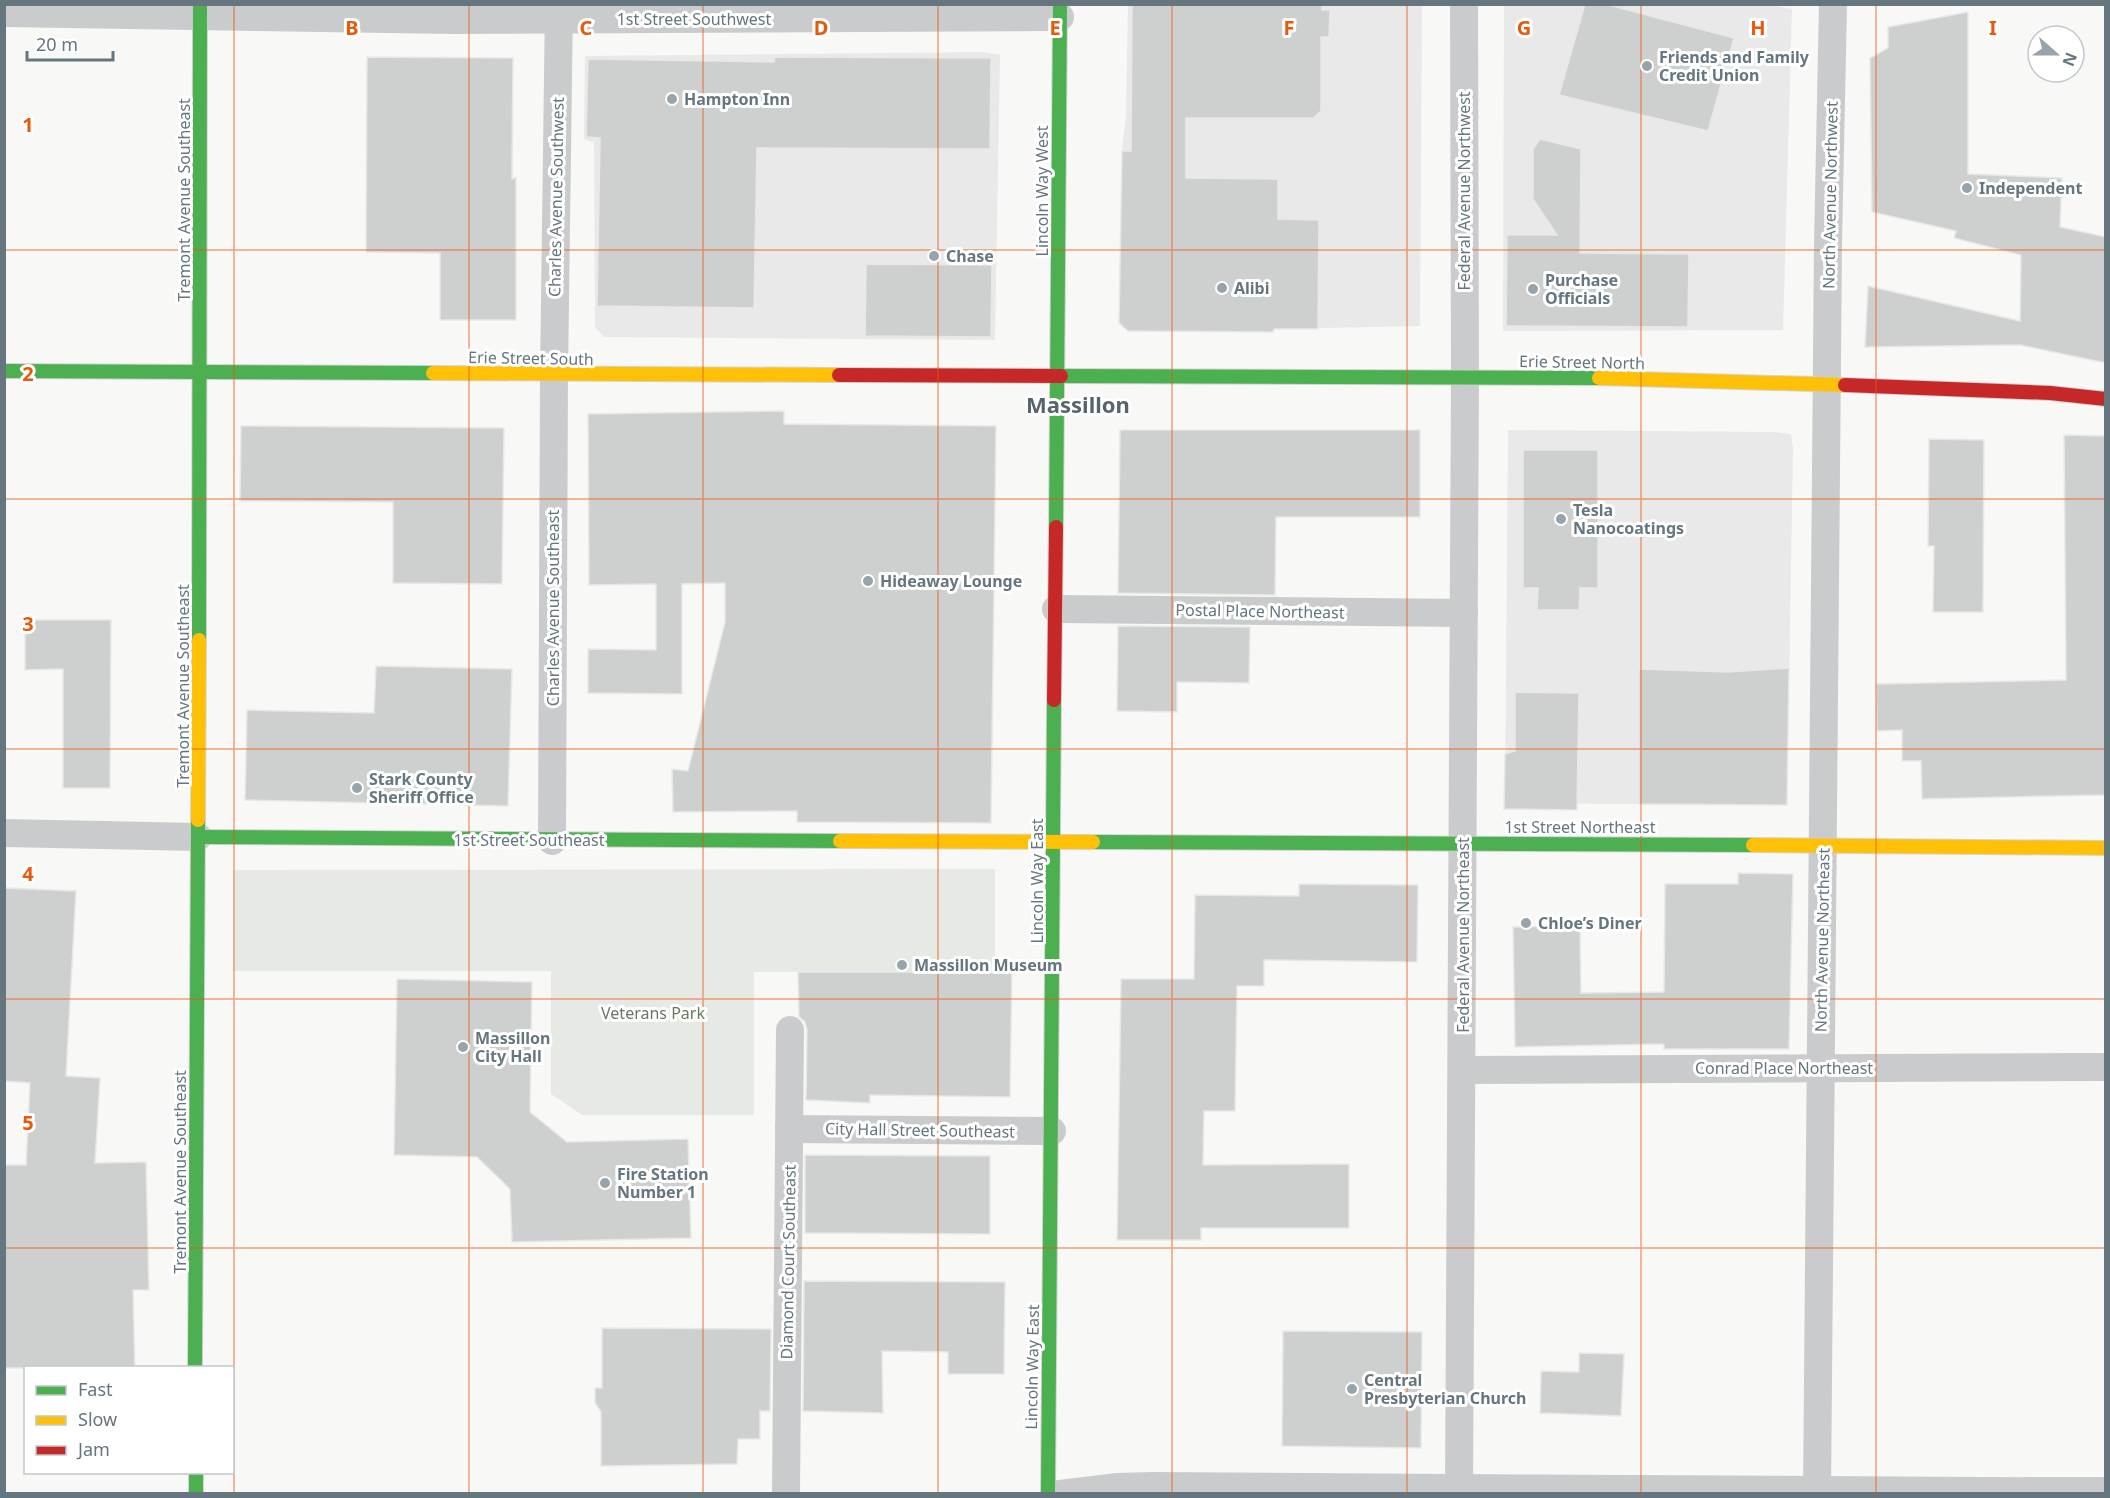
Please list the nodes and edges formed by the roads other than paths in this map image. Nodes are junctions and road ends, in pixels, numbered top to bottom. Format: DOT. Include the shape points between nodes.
graph roads {
  1 [pos="1464,4"];
  2 [pos="1833,4"];
  3 [pos="200,10"];
  4 [pos="1060,11"];
  5 [pos="559,12"];
  6 [pos="795,12"];
  7 [pos="4,13"];
  8 [pos="4,371"];
  9 [pos="201,373"];
  10 [pos="554,375"];
  11 [pos="1058,377"];
  12 [pos="1465,377"];
  13 [pos="1828,386"];
  14 [pos="2106,399"];
  15 [pos="1056,609"];
  16 [pos="1464,613"];
  17 [pos="4,833"];
  18 [pos="198,837"];
  19 [pos="552,841"];
  20 [pos="1054,843"];
  21 [pos="1463,843"];
  22 [pos="1823,845"];
  23 [pos="2106,848"];
  24 [pos="790,1030"];
  25 [pos="2106,1066"];
  26 [pos="1820,1068"];
  27 [pos="1462,1070"];
  28 [pos="789,1129"];
  29 [pos="1052,1131"];
  30 [pos="195,1366"];
  31 [pos="196,1474"];
  32 [pos="1459,1490"];
  33 [pos="2106,1491"];
  34 [pos="1817,1493"];
  35 [pos="196,1494"];
  36 [pos="786,1494"];
  37 [pos="1048,1494"];
  38 [pos="1060,1494"];
  1 -- 12 [label="street, Federal Avenue Northwest"];
  2 -- 13 [label="street, North Avenue Northwest"];
  3 -- 5 [label="street, 1st Street Southwest"];
  3 -- 7 [label="street, 1st Street Southwest"];
  3 -- 9 [label="main road, Tremont Avenue Southeast"];
  4 -- 6 [label="street, 1st Street Southwest"];
  4 -- 11 [label="main road, Lincoln Way West"];
  5 -- 6 [label="street, 1st Street Southwest"];
  5 -- 10 [label="street, Charles Avenue Southwest"];
  8 -- 9 [label="main road, Erie Street South"];
  9 -- 10 [label="main road, Erie Street South"];
  9 -- 18 [label="main road, Tremont Avenue Southeast"];
  10 -- 11 [label="main road, Erie Street South"];
  10 -- 19 [label="street, Charles Avenue Southeast"];
  11 -- 12 [label="main road, Erie Street North"];
  11 -- 15 [label="main road, Lincoln Way East"];
  12 -- 13 [label="main road, Erie Street North"];
  12 -- 16 [label="street, Federal Avenue Northeast"];
  13 -- 14 [label="main road, Erie Street North"];
  13 -- 22 [label="street, North Avenue Northeast"];
  15 -- 16 [label="street, Postal Place Northeast"];
  15 -- 20 [label="main road, Lincoln Way East"];
  16 -- 21 [label="street, Federal Avenue Northeast"];
  17 -- 18 [label="street, 1st Street Southeast"];
  18 -- 19 [label="main road, 1st Street Southeast"];
  18 -- 30 [label="main road, Tremont Avenue Southeast"];
  19 -- 20 [label="main road, 1st Street Southeast"];
  20 -- 21 [label="main road, 1st Street Northeast"];
  20 -- 29 [label="main road, Lincoln Way East"];
  21 -- 22 [label="main road, 1st Street Northeast"];
  21 -- 27 [label="street, Federal Avenue Northeast"];
  22 -- 23 [label="main road, 1st Street Northeast"];
  22 -- 26 [label="street, North Avenue Northeast"];
  24 -- 28 [label="street, Diamond Court Southeast"];
  25 -- 26 [label="street, Conrad Place Northeast"];
  26 -- 27 [label="street, Conrad Place Northeast"];
  26 -- 34 [label="street, North Avenue Northeast"];
  27 -- 32 [label="street, Federal Avenue Northeast"];
  28 -- 29 [label="street, City Hall Street Southeast"];
  28 -- 36 [label="street, Diamond Court Southeast"];
  29 -- 37 [label="main road, Lincoln Way East"];
  31 -- 35 [label="main road"];
  32 -- 34 [label="street"];
  32 -- 38 [label="street" via="1152,1486"];
  33 -- 34 [label="street"];
}
